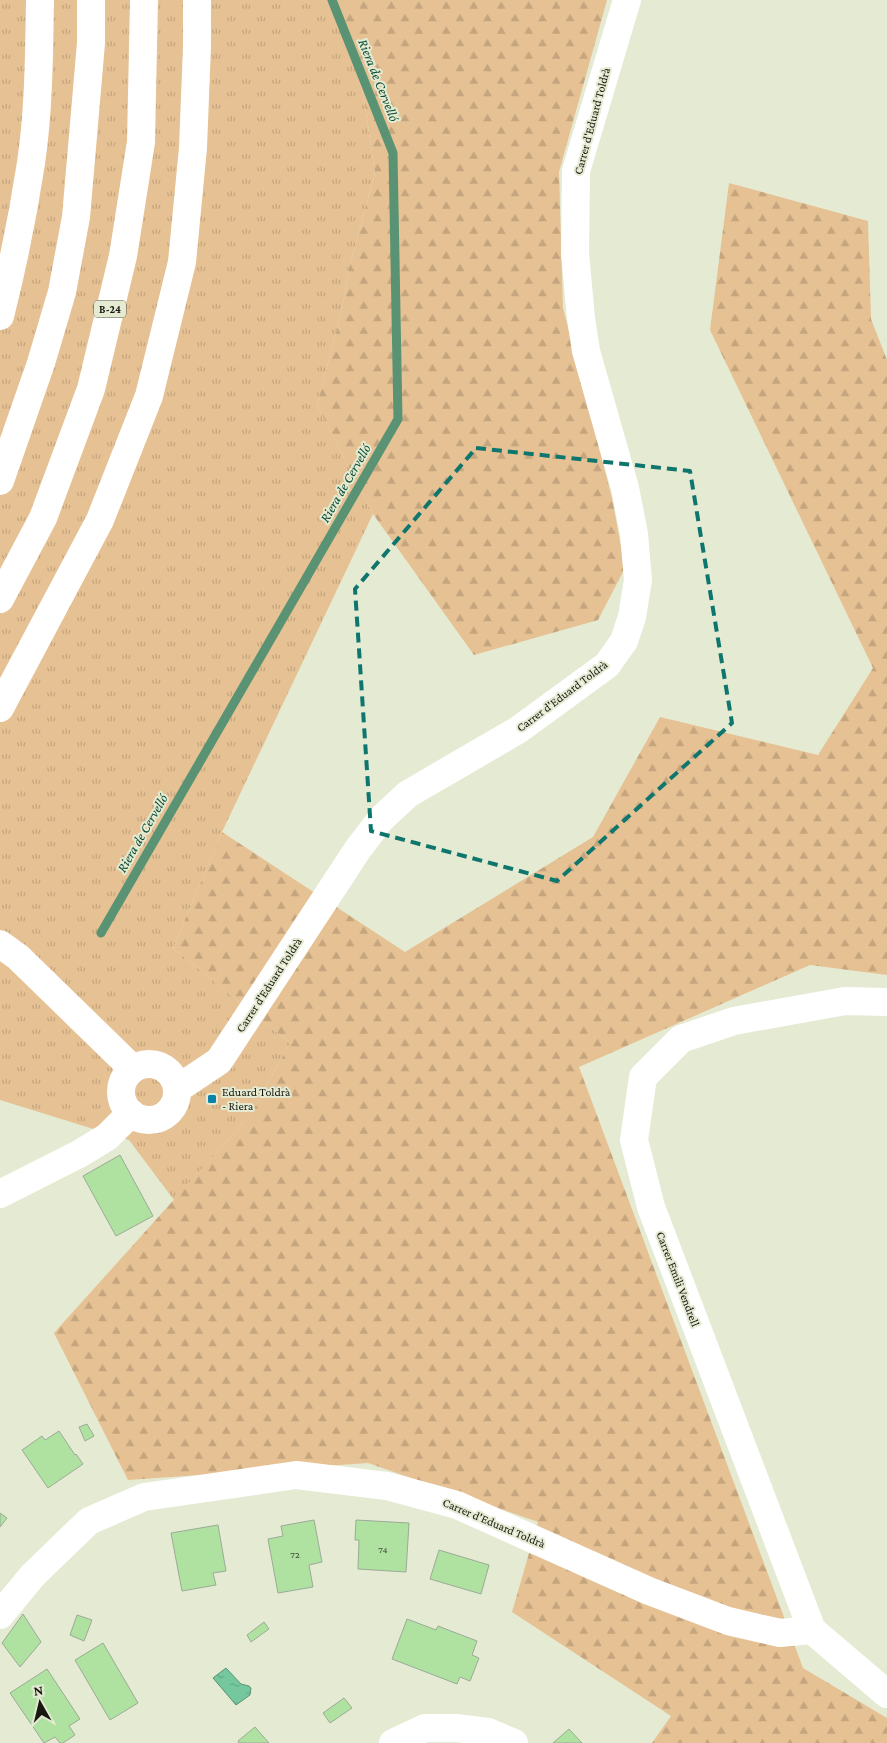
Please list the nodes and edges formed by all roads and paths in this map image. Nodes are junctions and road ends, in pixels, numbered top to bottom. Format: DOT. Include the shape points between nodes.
graph roads {
  1 [pos="40,0"];
  2 [pos="91,0"];
  3 [pos="144,0"];
  4 [pos="197,0"];
  5 [pos="627,0"];
  6 [pos="0,316"];
  7 [pos="0,481"];
  8 [pos="0,599"];
  9 [pos="0,708"];
  10 [pos="0,944"];
  11 [pos="887,1002"];
  12 [pos="132,1068"];
  13 [pos="177,1089"];
  14 [pos="131,1113"];
  15 [pos="0,1194"];
  16 [pos="0,1615"];
  17 [pos="812,1630"];
  18 [pos="887,1694"];
  19 [pos="393,1743"];
  20 [pos="514,1743"];
  1 -- 6 [label="main road" via="31,161 16,255"];
  2 -- 7 [label="main road" via="91,43 76,217 62,292"];
  3 -- 8 [label="main road, B-24" via="141,142 123,256 91,389 43,518"];
  4 -- 9 [label="main road" via="193,148 182,262 149,396 100,520"];
  5 -- 13 [label="main road, Carrer d'Eduard Toldrà" via="576,171 575,254 586,350 625,488 634,534 638,580 632,618 624,641 607,665 518,730 408,794 381,819 358,848 219,1061"];
  10 -- 12 [label="main road" via="18,957"];
  11 -- 17 [label="main road, Carrer Emili Vendrell" via="845,1001 734,1021 681,1038 643,1077 634,1140 651,1207"];
  12 -- 13 [label="main road" via="151,1063 162,1067 170,1073"];
  12 -- 14 [label="main road" via="126,1074 120,1093 124,1106"];
  13 -- 14 [label="main road" via="175,1101 163,1116 147,1120"];
  14 -- 15 [label="main road" via="107,1137"];
  16 -- 17 [label="main road, Carrer d'Eduard Toldrà" via="33,1575 89,1522 144,1496 296,1475 388,1486 457,1505 649,1590 728,1621 780,1633"];
  17 -- 18 [label="main road, Carrer Emili Vendrell"];
  19 -- 20 [label="main road" via="426,1728 456,1728 488,1732"];
}
